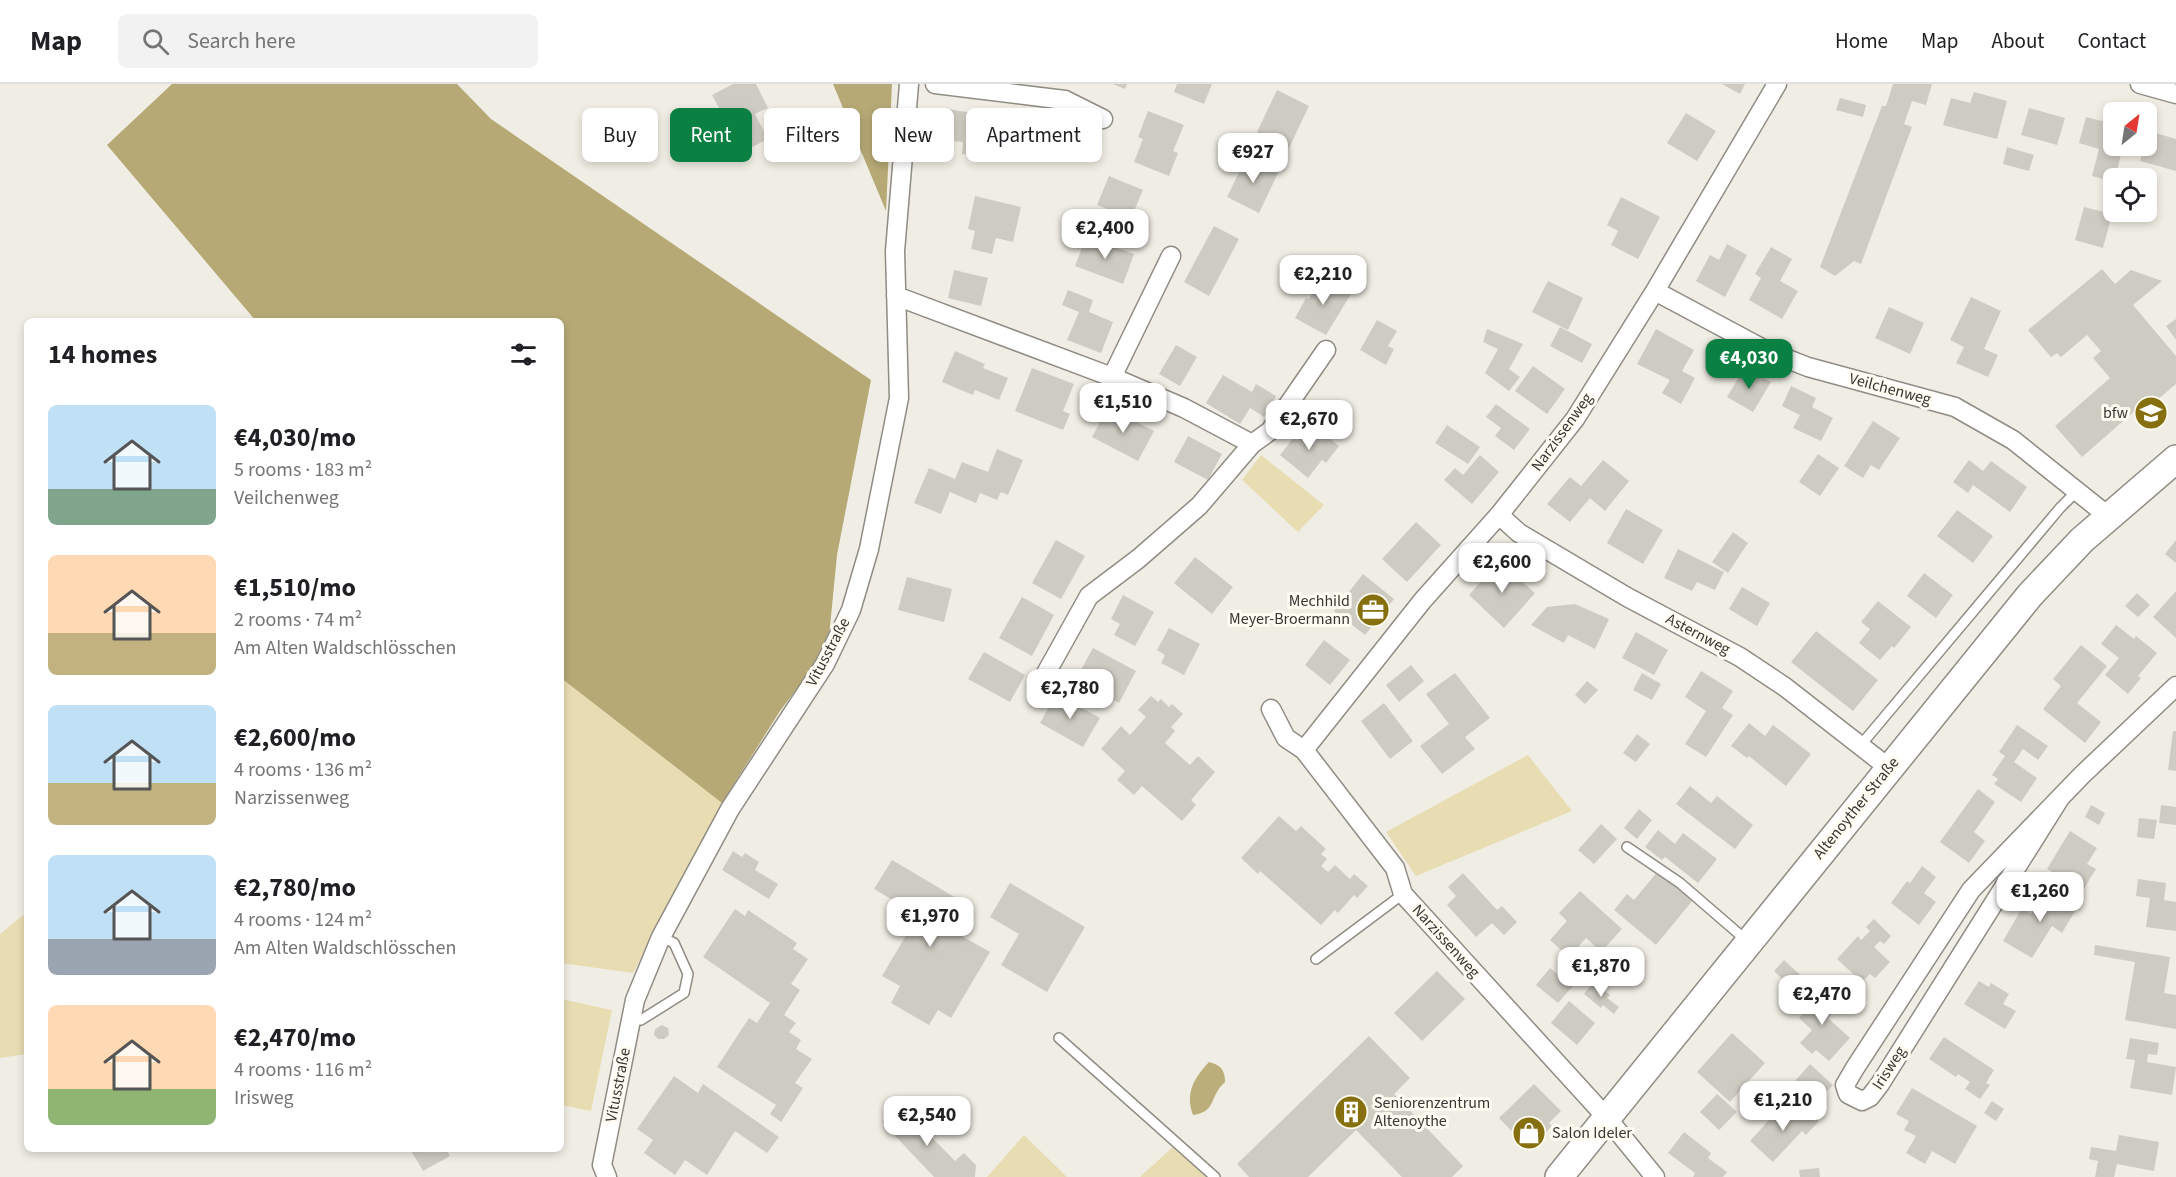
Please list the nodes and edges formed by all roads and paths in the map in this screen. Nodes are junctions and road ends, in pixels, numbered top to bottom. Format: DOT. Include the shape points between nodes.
graph roads {
  1 [pos="909,84"];
  2 [pos="935,84"];
  3 [pos="1777,84"];
  4 [pos="2140,84"];
  5 [pos="2176,94"];
  6 [pos="1103,119"];
  7 [pos="1171,256"];
  8 [pos="1655,291"];
  9 [pos="896,296"];
  10 [pos="1326,350"];
  11 [pos="1112,377"];
  12 [pos="1252,444"];
  13 [pos="2176,459"];
  14 [pos="2078,491"];
  15 [pos="1499,514"];
  16 [pos="2109,516"];
  17 [pos="1045,675"];
  18 [pos="2176,686"];
  19 [pos="1272,709"];
  20 [pos="1860,746"];
  21 [pos="1304,750"];
  22 [pos="1889,768"];
  23 [pos="2060,798"];
  24 [pos="1627,847"];
  25 [pos="1403,894"];
  26 [pos="661,937"];
  27 [pos="1748,942"];
  28 [pos="1316,959"];
  29 [pos="630,1021"];
  30 [pos="1059,1038"];
  31 [pos="1607,1118"];
  32 [pos="607,1177"];
  33 [pos="1215,1177"];
  34 [pos="1559,1177"];
  35 [pos="1655,1177"];
  1 -- 9 [label="street, Vitusstraße" via="895,251"];
  2 -- 6 [label="street" via="1065,100"];
  3 -- 8 [label="street, Narzissenweg"];
  4 -- 5 [label="street"];
  7 -- 11 [label="street"];
  8 -- 14 [label="street, Veilchenweg" via="1767,351 1955,407 2013,440"];
  8 -- 15 [label="street, Narzissenweg" via="1575,419"];
  9 -- 11 [label="street"];
  9 -- 26 [label="street, Vitusstraße" via="899,398 869,549 851,610 825,664 730,809"];
  10 -- 12 [label="street" via="1270,431"];
  11 -- 12 [label="street" via="1184,408"];
  12 -- 17 [label="street" via="1199,506 1089,596"];
  13 -- 16 [label="main road, Altenoyther Straße"];
  14 -- 16 [label="street, Veilchenweg"];
  14 -- 20 [label="lane"];
  15 -- 20 [label="street, Asternweg" via="1519,533 1740,657"];
  15 -- 21 [label="street, Narzissenweg" via="1423,600"];
  16 -- 22 [label="main road, Altenoyther Straße" via="2030,595"];
  18 -- 23 [label="street, Irisweg"];
  19 -- 21 [label="street, Narzissenweg" via="1286,738"];
  20 -- 22 [label="street, Asternweg"];
  21 -- 25 [label="street, Narzissenweg" via="1395,868"];
  22 -- 27 [label="main road, Altenoyther Straße"];
  23 -- 23 [label="street, Irisweg" via="1971,890 1855,1068 1845,1085 1848,1094 1862,1101 1880,1084"];
  24 -- 27 [label="lane" via="1680,883"];
  25 -- 28 [label="lane"];
  25 -- 31 [label="street, Narzissenweg"];
  26 -- 29 [label="street, Vitusstraße" via="634,1000"];
  26 -- 29 [label="lane" via="674,943 688,974 684,993 641,1020"];
  27 -- 31 [label="main road, Altenoyther Straße"];
  29 -- 32 [label="street, Vitusstraße" via="602,1165"];
  30 -- 33 [label="lane"];
  31 -- 34 [label="main road, Altenoyther Straße"];
  31 -- 35 [label="street, Narzissenweg"];
}
